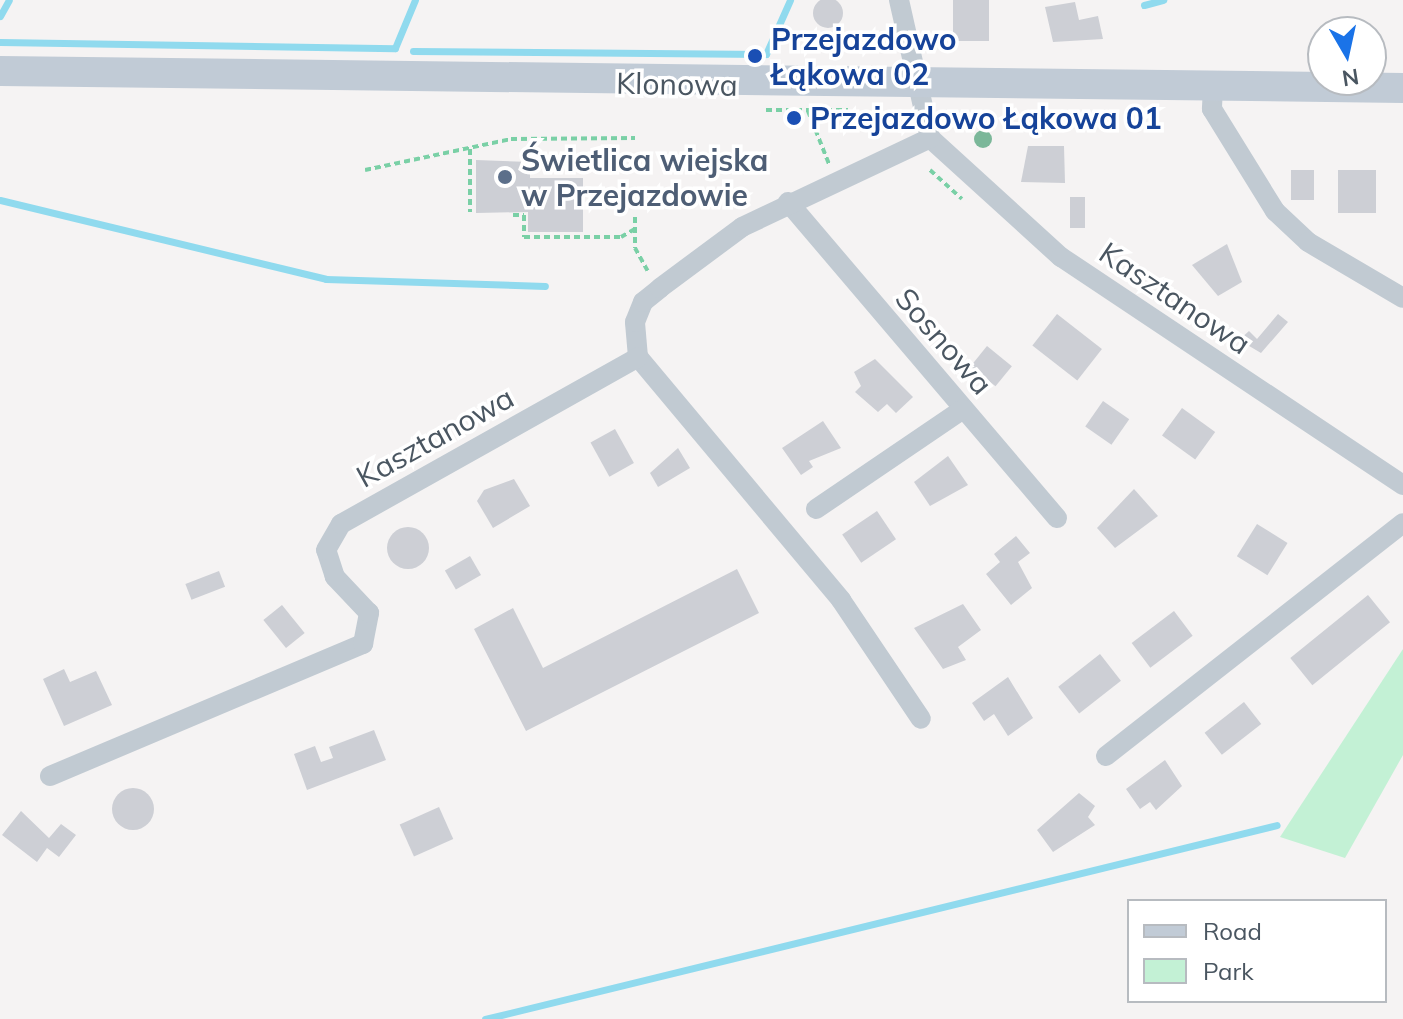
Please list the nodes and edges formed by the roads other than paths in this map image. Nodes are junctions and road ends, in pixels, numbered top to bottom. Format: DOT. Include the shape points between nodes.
graph roads {
  1 [pos="899,0"];
  2 [pos="0,71"];
  3 [pos="913,86"];
  4 [pos="1213,88"];
  5 [pos="1403,88"];
  6 [pos="930,138"];
  7 [pos="788,202"];
  8 [pos="1403,298"];
  9 [pos="638,357"];
  10 [pos="963,409"];
  11 [pos="1403,485"];
  12 [pos="816,509"];
  13 [pos="1057,518"];
  14 [pos="1403,523"];
  15 [pos="921,719"];
  16 [pos="1106,756"];
  17 [pos="50,776"];
  1 -- 3 [label="street, Kasztanowa"];
  2 -- 3 [label="street, Klonowa"];
  3 -- 4 [label="street, Klonowa"];
  3 -- 6 [label="street, Kasztanowa"];
  4 -- 5 [label="street, Klonowa"];
  4 -- 8 [label="street" via="1212,109 1275,211 1308,242"];
  6 -- 7 [label="street"];
  6 -- 11 [label="street, Kasztanowa" via="1061,257"];
  7 -- 9 [label="street" via="643,302 635,322"];
  7 -- 10 [label="street, Sosnowa"];
  9 -- 15 [label="street" via="841,600"];
  9 -- 17 [label="street, Kasztanowa" via="341,524 326,550 335,577 369,613 363,644"];
  10 -- 12 [label="street"];
  10 -- 13 [label="street, Sosnowa"];
  14 -- 16 [label="street"];
}
